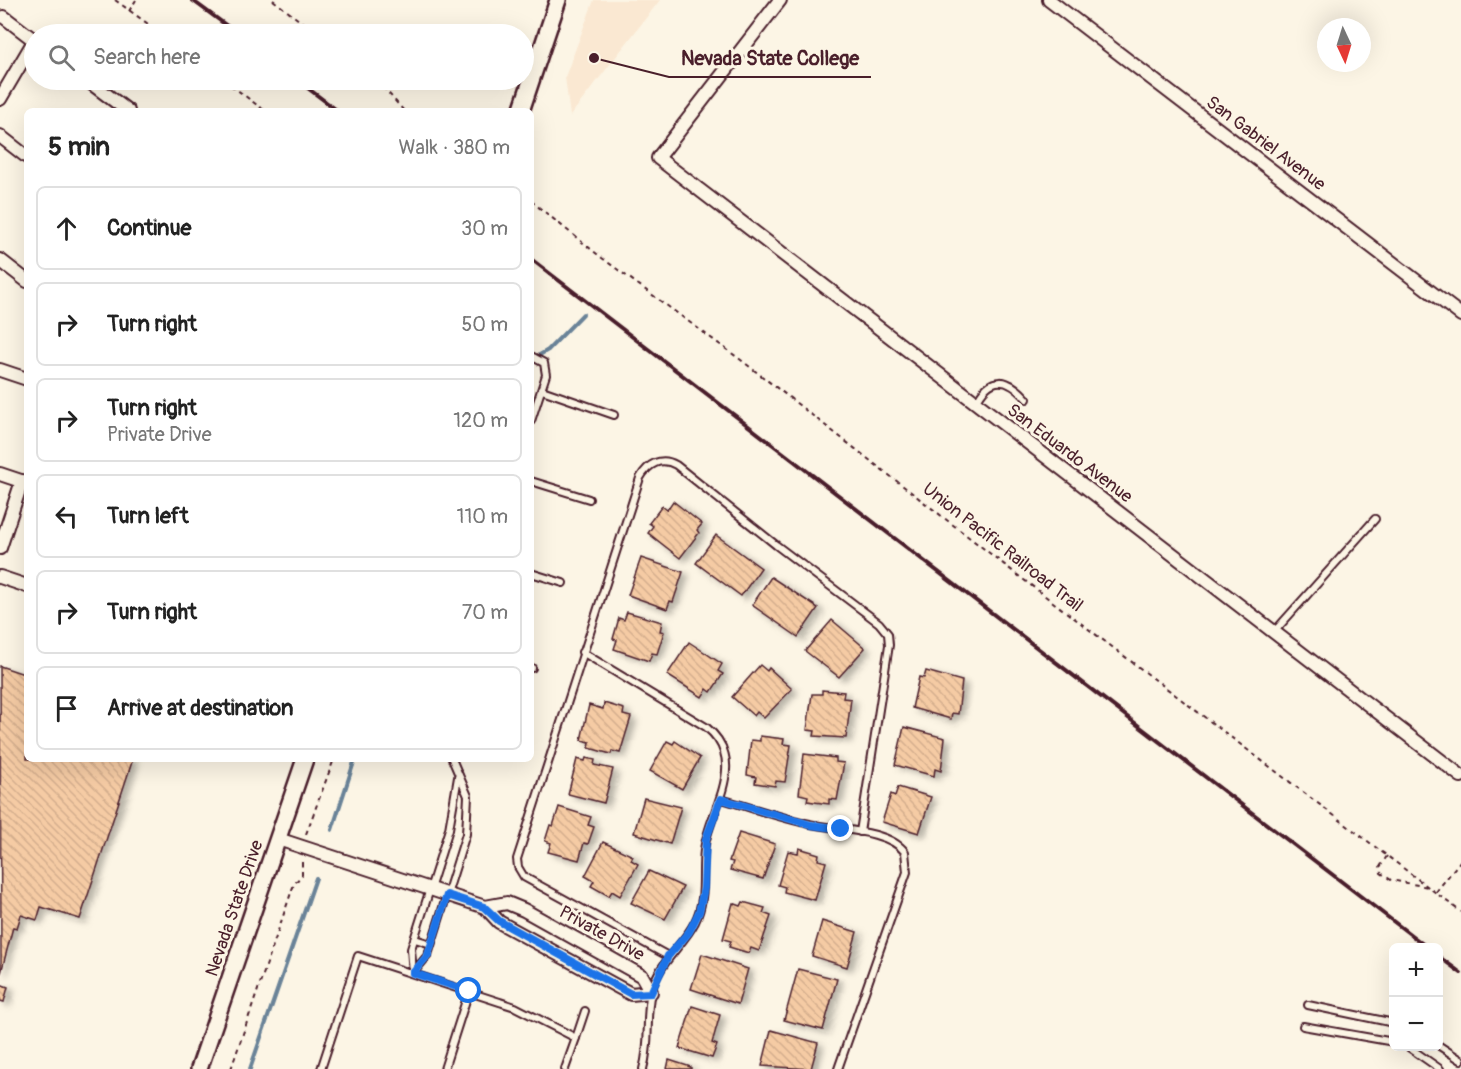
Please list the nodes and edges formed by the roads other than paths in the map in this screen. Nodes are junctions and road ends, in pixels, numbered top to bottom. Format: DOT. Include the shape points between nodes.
graph roads {
  1 [pos="558,0"];
  2 [pos="780,0"];
  3 [pos="1049,0"];
  4 [pos="4,17"];
  5 [pos="24,32"];
  6 [pos="24,57"];
  7 [pos="534,72"];
  8 [pos="100,90"];
  9 [pos="528,90"];
  10 [pos="0,99"];
  11 [pos="124,108"];
  12 [pos="522,108"];
  13 [pos="0,136"];
  14 [pos="24,155"];
  15 [pos="0,260"];
  16 [pos="24,279"];
  17 [pos="1461,315"];
  18 [pos="534,358"];
  19 [pos="0,370"];
  20 [pos="24,378"];
  21 [pos="542,390"];
  22 [pos="1027,399"];
  23 [pos="976,404"];
  24 [pos="534,413"];
  25 [pos="614,415"];
  26 [pos="0,474"];
  27 [pos="24,482"];
  28 [pos="534,482"];
  29 [pos="589,499"];
  30 [pos="1375,519"];
  31 [pos="0,548"];
  32 [pos="534,574"];
  33 [pos="0,577"];
  34 [pos="563,582"];
  35 [pos="24,585"];
  36 [pos="1273,632"];
  37 [pos="582,652"];
  38 [pos="304,762"];
  39 [pos="453,762"];
  40 [pos="458,773"];
  41 [pos="1461,776"];
  42 [pos="721,799"];
  43 [pos="860,832"];
  44 [pos="278,839"];
  45 [pos="430,890"];
  46 [pos="447,895"];
  47 [pos="484,907"];
  48 [pos="415,939"];
  49 [pos="431,944"];
  50 [pos="668,956"];
  51 [pos="413,973"];
  52 [pos="469,991"];
  53 [pos="651,993"];
  54 [pos="1308,1005"];
  55 [pos="585,1011"];
  56 [pos="1389,1022"];
  57 [pos="1303,1026"];
  58 [pos="576,1038"];
  59 [pos="1389,1041"];
  60 [pos="1443,1048"];
  61 [pos="1413,1051"];
  62 [pos="1461,1060"];
  63 [pos="199,1069"];
  64 [pos="321,1069"];
  65 [pos="444,1069"];
  66 [pos="565,1069"];
  67 [pos="643,1069"];
  68 [pos="838,1069"];
  69 [pos="1440,1069"];
  1 -- 7 [label="street"];
  2 -- 23 [label="street, San Eduardo Avenue" via="658,158"];
  3 -- 17 [label="street, San Gabriel Avenue"];
  4 -- 5 [label="street"];
  6 -- 10 [label="street"];
  8 -- 11 [label="street"];
  9 -- 12 [label="street"];
  13 -- 14 [label="street"];
  15 -- 16 [label="street"];
  18 -- 21 [label="lane" via="544,363"];
  19 -- 20 [label="street"];
  21 -- 24 [label="lane"];
  21 -- 25 [label="lane"];
  22 -- 23 [label="lane" via="1016,387 1002,381 981,392"];
  23 -- 36 [label="street, San Eduardo Avenue"];
  26 -- 27 [label="street"];
  27 -- 31 [label="street"];
  28 -- 29 [label="lane"];
  30 -- 36 [label="lane"];
  32 -- 34 [label="lane"];
  33 -- 35 [label="street"];
  36 -- 41 [label="street, San Eduardo Avenue"];
  37 -- 42 [label="lane" via="717,736 726,772"];
  37 -- 43 [label="lane" via="640,478 650,465 672,462 888,634"];
  37 -- 50 [label="lane" via="518,850 518,867 524,877"];
  38 -- 44 [label="street, Nevada State Drive"];
  39 -- 40 [label="lane"];
  40 -- 45 [label="lane" via="456,802"];
  40 -- 46 [label="lane" via="468,796 469,810 466,834"];
  42 -- 43 [label="lane" via="811,825"];
  42 -- 50 [label="lane" via="706,839 699,912 689,932"];
  43 -- 68 [label="lane" via="898,845 905,852 908,865"];
  44 -- 45 [label="street, Private Drive"];
  44 -- 63 [label="street, Nevada State Drive"];
  45 -- 46 [label="street, Private Drive"];
  45 -- 48 [label="lane"];
  46 -- 47 [label="street, Private Drive"];
  46 -- 49 [label="lane"];
  47 -- 53 [label="street, Private Drive" via="499,921 631,994"];
  47 -- 53 [label="street, Private Drive" via="507,903 525,910 642,976"];
  48 -- 49 [label="lane"];
  48 -- 51 [label="lane" via="411,950"];
  49 -- 51 [label="lane" via="428,955"];
  50 -- 53 [label="lane"];
  51 -- 52 [label="lane"];
  51 -- 64 [label="lane" via="358,956"];
  52 -- 58 [label="lane" via="515,1007"];
  52 -- 65 [label="lane"];
  53 -- 67 [label="lane" via="650,1037"];
  54 -- 56 [label="lane"];
  55 -- 58 [label="lane"];
  57 -- 59 [label="lane"];
  58 -- 66 [label="lane"];
  60 -- 62 [label="lane"];
  61 -- 69 [label="lane"];
}
